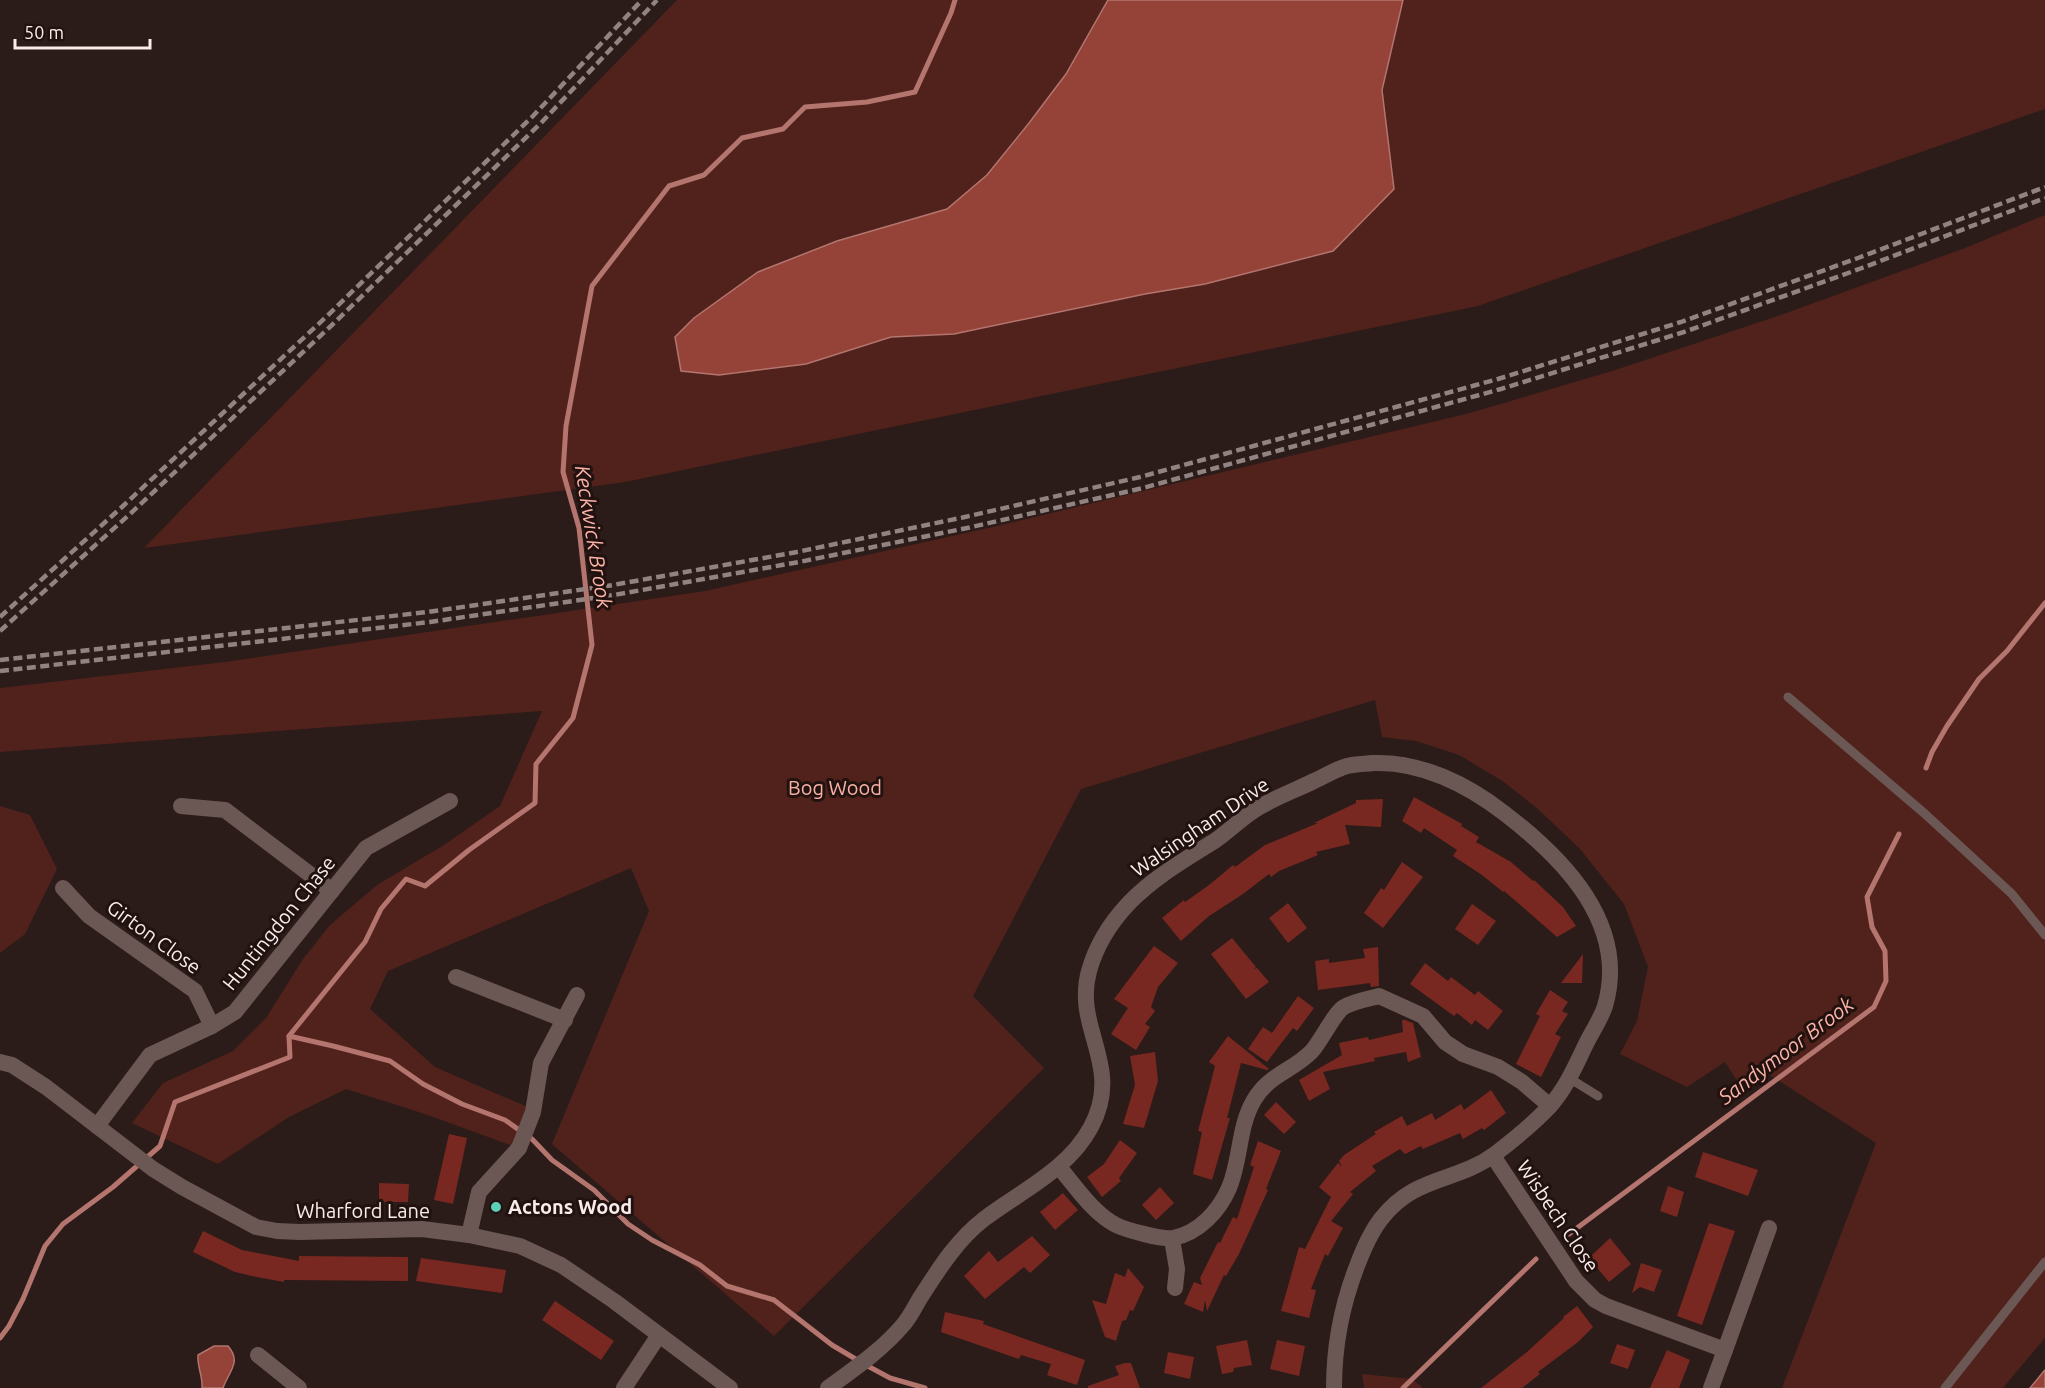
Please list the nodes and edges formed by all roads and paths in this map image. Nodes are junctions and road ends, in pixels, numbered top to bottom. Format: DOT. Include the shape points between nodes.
graph roads {
  1 [pos="1788,697"];
  2 [pos="450,801"];
  3 [pos="181,807"];
  4 [pos="63,888"];
  5 [pos="332,891"];
  6 [pos="2045,935"];
  7 [pos="456,977"];
  8 [pos="577,995"];
  9 [pos="565,1020"];
  10 [pos="212,1026"];
  11 [pos="0,1062"];
  12 [pos="1569,1078"];
  13 [pos="1598,1096"];
  14 [pos="1550,1106"];
  15 [pos="97,1126"];
  16 [pos="1492,1156"];
  17 [pos="1059,1167"];
  18 [pos="1769,1228"];
  19 [pos="469,1235"];
  20 [pos="1172,1239"];
  21 [pos="2045,1262"];
  22 [pos="1175,1288"];
  23 [pos="659,1335"];
  24 [pos="1725,1350"];
  25 [pos="258,1355"];
  26 [pos="299,1388"];
  27 [pos="624,1388"];
  28 [pos="730,1388"];
  29 [pos="828,1388"];
  30 [pos="1334,1388"];
  31 [pos="1711,1388"];
  32 [pos="1945,1388"];
  1 -- 6 [label="lane" via="1960,845 2012,894"];
  2 -- 5 [label="street, Huntingdon Chase" via="366,848"];
  3 -- 5 [label="street" via="225,810"];
  4 -- 10 [label="street, Girton Close" via="89,916 195,991"];
  5 -- 10 [label="street, Huntingdon Chase" via="235,1012"];
  7 -- 9 [label="street"];
  8 -- 9 [label="street"];
  9 -- 19 [label="street" via="541,1063 533,1112 519,1148 479,1192"];
  10 -- 15 [label="street, Huntingdon Chase" via="150,1055"];
  11 -- 15 [label="street, Wharford Lane" via="12,1065 46,1087"];
  12 -- 13 [label="lane"];
  12 -- 14 [label="street, Walsingham Drive"];
  12 -- 17 [label="street, Walsingham Drive" via="1605,1007 1609,975 1608,949 1585,894 1531,834 1456,782 1411,767 1378,763 1344,766 1257,809 1150,884 1112,923 1088,974 1086,1006 1101,1058 1101,1105 1082,1142"];
  14 -- 16 [label="street, Walsingham Drive"];
  14 -- 20 [label="street" via="1498,1067 1463,1054 1445,1042 1423,1016 1379,996 1343,1007 1313,1050 1278,1074 1254,1100 1230,1186 1211,1217"];
  15 -- 19 [label="street, Wharford Lane" via="153,1169 256,1227 300,1232 422,1230"];
  16 -- 24 [label="street, Wisbech Close" via="1576,1281 1595,1300"];
  16 -- 30 [label="street, Walsingham Drive" via="1418,1187 1378,1221 1364,1245 1344,1298"];
  17 -- 20 [label="street" via="1092,1206 1115,1225"];
  17 -- 29 [label="street, Walsingham Drive" via="962,1238 903,1325"];
  18 -- 24 [label="street"];
  19 -- 23 [label="street, Wharford Lane" via="520,1246 554,1261"];
  20 -- 22 [label="street" via="1177,1269"];
  21 -- 32 [label="lane"];
  23 -- 27 [label="street"];
  23 -- 28 [label="street, Wharford Lane"];
  24 -- 31 [label="street"];
  25 -- 26 [label="street"];
}
